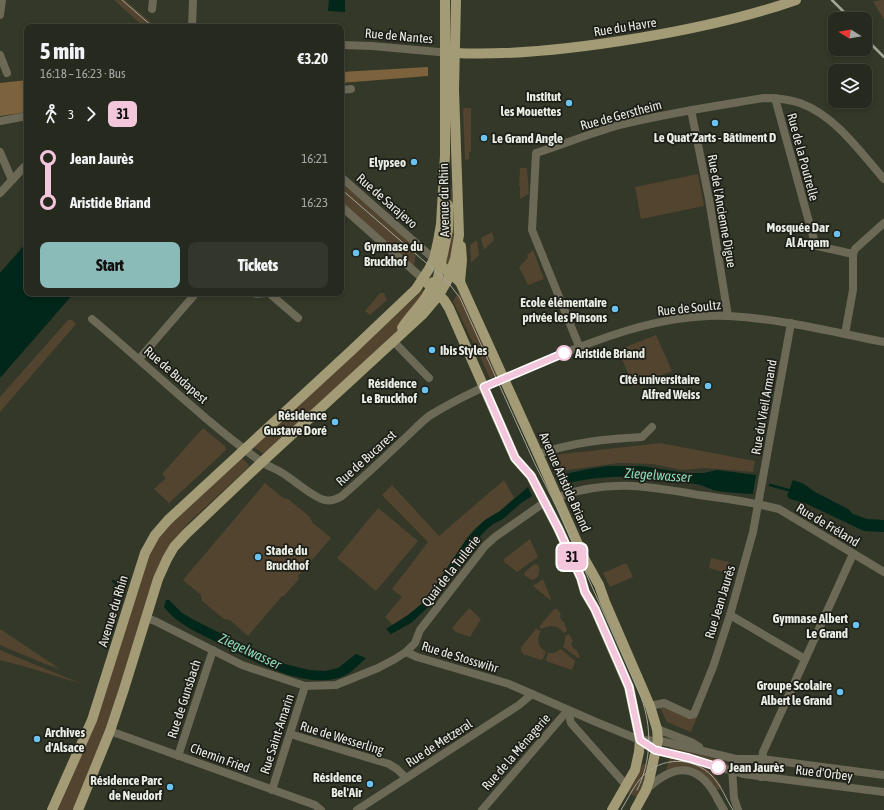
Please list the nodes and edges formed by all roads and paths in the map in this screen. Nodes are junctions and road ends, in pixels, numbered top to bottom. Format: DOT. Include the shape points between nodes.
graph roads {
  1 [pos="2,0"];
  2 [pos="153,0"];
  3 [pos="193,0"];
  4 [pos="445,0"];
  5 [pos="456,0"];
  6 [pos="796,0"];
  7 [pos="152,9"];
  8 [pos="0,15"];
  9 [pos="192,24"];
  10 [pos="344,44"];
  11 [pos="450,53"];
  12 [pos="0,55"];
  13 [pos="7,73"];
  14 [pos="351,89"];
  15 [pos="344,90"];
  16 [pos="775,98"];
  17 [pos="691,110"];
  18 [pos="24,117"];
  19 [pos="0,121"];
  20 [pos="0,152"];
  21 [pos="24,167"];
  22 [pos="884,179"];
  23 [pos="12,180"];
  24 [pos="344,180"];
  25 [pos="0,193"];
  26 [pos="344,210"];
  27 [pos="884,223"];
  28 [pos="459,234"];
  29 [pos="853,254"];
  30 [pos="437,262"];
  31 [pos="450,274"];
  32 [pos="423,279"];
  33 [pos="460,282"];
  34 [pos="432,287"];
  35 [pos="439,295"];
  36 [pos="193,296"];
  37 [pos="271,296"];
  38 [pos="728,316"];
  39 [pos="298,318"];
  40 [pos="92,319"];
  41 [pos="791,323"];
  42 [pos="845,334"];
  43 [pos="884,342"];
  44 [pos="397,343"];
  45 [pos="579,346"];
  46 [pos="139,359"];
  47 [pos="429,378"];
  48 [pos="503,378"];
  49 [pos="484,387"];
  50 [pos="652,427"];
  51 [pos="244,449"];
  52 [pos="538,454"];
  53 [pos="262,462"];
  54 [pos="760,494"];
  55 [pos="557,497"];
  56 [pos="545,502"];
  57 [pos="758,504"];
  58 [pos="853,554"];
  59 [pos="884,572"];
  60 [pos="730,615"];
  61 [pos="146,618"];
  62 [pos="213,650"];
  63 [pos="406,652"];
  64 [pos="804,659"];
  65 [pos="305,686"];
  66 [pos="532,694"];
  67 [pos="650,706"];
  68 [pos="568,710"];
  69 [pos="657,729"];
  70 [pos="110,731"];
  71 [pos="290,734"];
  72 [pos="640,740"];
  73 [pos="656,745"];
  74 [pos="703,750"];
  75 [pos="178,756"];
  76 [pos="730,758"];
  77 [pos="762,759"];
  78 [pos="733,772"];
  79 [pos="743,774"];
  80 [pos="884,775"];
  81 [pos="761,777"];
  82 [pos="406,778"];
  83 [pos="626,785"];
  84 [pos="272,790"];
  85 [pos="646,790"];
  86 [pos="884,792"];
  87 [pos="734,793"];
  88 [pos="52,810"];
  89 [pos="78,810"];
  90 [pos="321,810"];
  91 [pos="357,810"];
  92 [pos="482,810"];
  93 [pos="612,810"];
  94 [pos="635,810"];
  95 [pos="724,810"];
  96 [pos="738,810"];
  1 -- 8 [label="street"];
  2 -- 7 [label="street"];
  3 -- 9 [label="street"];
  4 -- 11 [label="main road, Avenue du Rhin"];
  5 -- 11 [label="main road, Avenue du Rhin"];
  6 -- 11 [label="main road, Rue du Havre" via="742,17 597,45 534,51"];
  10 -- 11 [label="street, Rue de Nantes"];
  11 -- 28 [label="main road, Avenue du Rhin" via="454,90"];
  11 -- 30 [label="main road, Avenue du Rhin" via="445,155 448,230"];
  12 -- 13 [label="street"];
  14 -- 15 [label="street"];
  16 -- 17 [label="street, Rue de Gerstheim"];
  16 -- 22 [label="street, Rue de Gerstheim" via="801,103 836,126"];
  16 -- 29 [label="street, Rue de la Poutrelle" via="817,246"];
  17 -- 38 [label="street, Rue de l'Ancienne Digue"];
  17 -- 45 [label="street, Rue de Gerstheim" via="621,125 536,153 532,230"];
  18 -- 19 [label="street"];
  20 -- 23 [label="street"];
  21 -- 23 [label="street"];
  23 -- 25 [label="street"];
  24 -- 30 [label="street, Rue de Sarajevo"];
  26 -- 32 [label="street"];
  27 -- 29 [label="street" via="855,249"];
  28 -- 31 [label="main road, Avenue du Rhin"];
  28 -- 33 [label="main road" via="462,260"];
  29 -- 42 [label="street" via="853,290"];
  30 -- 31 [label="main road, Avenue Aristide Briand"];
  30 -- 32 [label="main road, Avenue du Rhin"];
  30 -- 34 [label="main road"];
  30 -- 35 [label="main road"];
  31 -- 33 [label="main road, Avenue Aristide Briand"];
  31 -- 35 [label="main road, Avenue du Rhin"];
  32 -- 34 [label="main road, Avenue Aristide Briand"];
  32 -- 51 [label="main road, Avenue du Rhin" via="416,289 352,350"];
  33 -- 48 [label="main road, Avenue Aristide Briand"];
  34 -- 35 [label="main road, Avenue Aristide Briand"];
  34 -- 44 [label="main road" via="428,296 409,317"];
  35 -- 44 [label="main road, Avenue du Rhin"];
  35 -- 49 [label="main road, Avenue Aristide Briand" via="449,308"];
  36 -- 46 [label="street"];
  37 -- 39 [label="street"];
  38 -- 41 [label="street, Rue de Soultz"];
  38 -- 45 [label="street, Rue de Soultz" via="695,317 636,327"];
  40 -- 46 [label="street, Rue de Budapest"];
  41 -- 42 [label="street, Rue de Soultz"];
  41 -- 54 [label="street, Rue du Vieil Armand"];
  42 -- 43 [label="street, Rue de Soultz"];
  44 -- 47 [label="street"];
  44 -- 53 [label="main road, Avenue du Rhin"];
  45 -- 48 [label="street, Rue de Soultz"];
  46 -- 51 [label="street, Rue de Budapest"];
  48 -- 49 [label="street"];
  48 -- 52 [label="main road, Avenue Aristide Briand"];
  49 -- 53 [label="street, Rue de Bucarest" via="428,417 342,496 333,500 319,498"];
  49 -- 56 [label="main road, Avenue Aristide Briand" via="515,458 531,476"];
  50 -- 52 [label="street" via="642,437 577,443"];
  51 -- 53 [label="street"];
  51 -- 88 [label="main road, Avenue du Rhin" via="168,520 155,535 145,553 92,720"];
  52 -- 55 [label="main road, Avenue Aristide Briand"];
  53 -- 61 [label="main road, Avenue du Rhin" via="174,547 158,579"];
  54 -- 57 [label="street, Rue Jean Jaurès"];
  55 -- 56 [label="main road, Quai de la Tuilerie"];
  55 -- 57 [label="street, Quai de la Tuilerie" via="598,487 625,485 649,486"];
  55 -- 67 [label="main road, Avenue Aristide Briand" via="599,586"];
  56 -- 63 [label="street, Quai de la Tuilerie" via="486,546 420,630 416,643"];
  56 -- 72 [label="main road, Avenue Aristide Briand" via="629,687"];
  57 -- 58 [label="street, Rue de Fréland" via="779,509"];
  57 -- 60 [label="street, Rue Jean Jaurès" via="753,532"];
  58 -- 59 [label="street, Rue de Fréland"];
  58 -- 64 [label="street"];
  60 -- 64 [label="street"];
  60 -- 67 [label="street, Rue Jean Jaurès" via="694,714 690,715 664,703"];
  61 -- 62 [label="street, Rue de Stosswihr"];
  61 -- 70 [label="main road, Avenue du Rhin"];
  62 -- 65 [label="street, Rue de Stosswihr" via="242,665"];
  62 -- 75 [label="street, Rue de Gunsbach"];
  63 -- 65 [label="street, Rue de Stosswihr" via="378,668 336,685"];
  63 -- 66 [label="street, Rue de Stosswihr" via="509,684"];
  64 -- 77 [label="street"];
  65 -- 71 [label="street, Rue Saint-Amarin"];
  66 -- 68 [label="street, Rue de Stosswihr"];
  66 -- 82 [label="street, Rue de Metzeral"];
  67 -- 69 [label="main road, Avenue Aristide Briand"];
  68 -- 72 [label="street, Rue de Stosswihr"];
  68 -- 83 [label="street" via="570,724"];
  68 -- 92 [label="street, Rue de la Ménagerie"];
  69 -- 73 [label="main road, Avenue Aristide Briand"];
  69 -- 74 [label="street, Rue d'Orbey" via="691,742"];
  70 -- 75 [label="street, Chemin Fried"];
  70 -- 89 [label="main road, Avenue du Rhin"];
  71 -- 82 [label="street, Rue de Wesserling" via="389,764"];
  71 -- 84 [label="street, Rue Saint-Amarin"];
  72 -- 73 [label="street, Rue d'Orbey"];
  72 -- 83 [label="main road, Avenue Aristide Briand" via="637,764"];
  73 -- 74 [label="street, Rue d'Orbey"];
  73 -- 78 [label="street, Rue d'Orbey"];
  73 -- 85 [label="main road, Avenue Aristide Briand"];
  74 -- 76 [label="street, Rue d'Orbey"];
  75 -- 84 [label="street, Chemin Fried"];
  76 -- 77 [label="street, Rue d'Orbey"];
  76 -- 78 [label="street"];
  77 -- 80 [label="street, Rue d'Orbey"];
  77 -- 81 [label="street"];
  78 -- 79 [label="street, Rue d'Orbey"];
  78 -- 87 [label="street"];
  79 -- 81 [label="street, Rue d'Orbey"];
  79 -- 87 [label="street"];
  81 -- 86 [label="street, Rue d'Orbey"];
  82 -- 91 [label="street, Rue de Metzeral"];
  83 -- 93 [label="main road, Avenue Aristide Briand"];
  84 -- 90 [label="street, Chemin Fried" via="315,805"];
  85 -- 94 [label="main road, Avenue Aristide Briand"];
  85 -- 95 [label="street" via="668,773 678,770 689,771 708,785"];
  87 -- 96 [label="street" via="734,802"];
}
